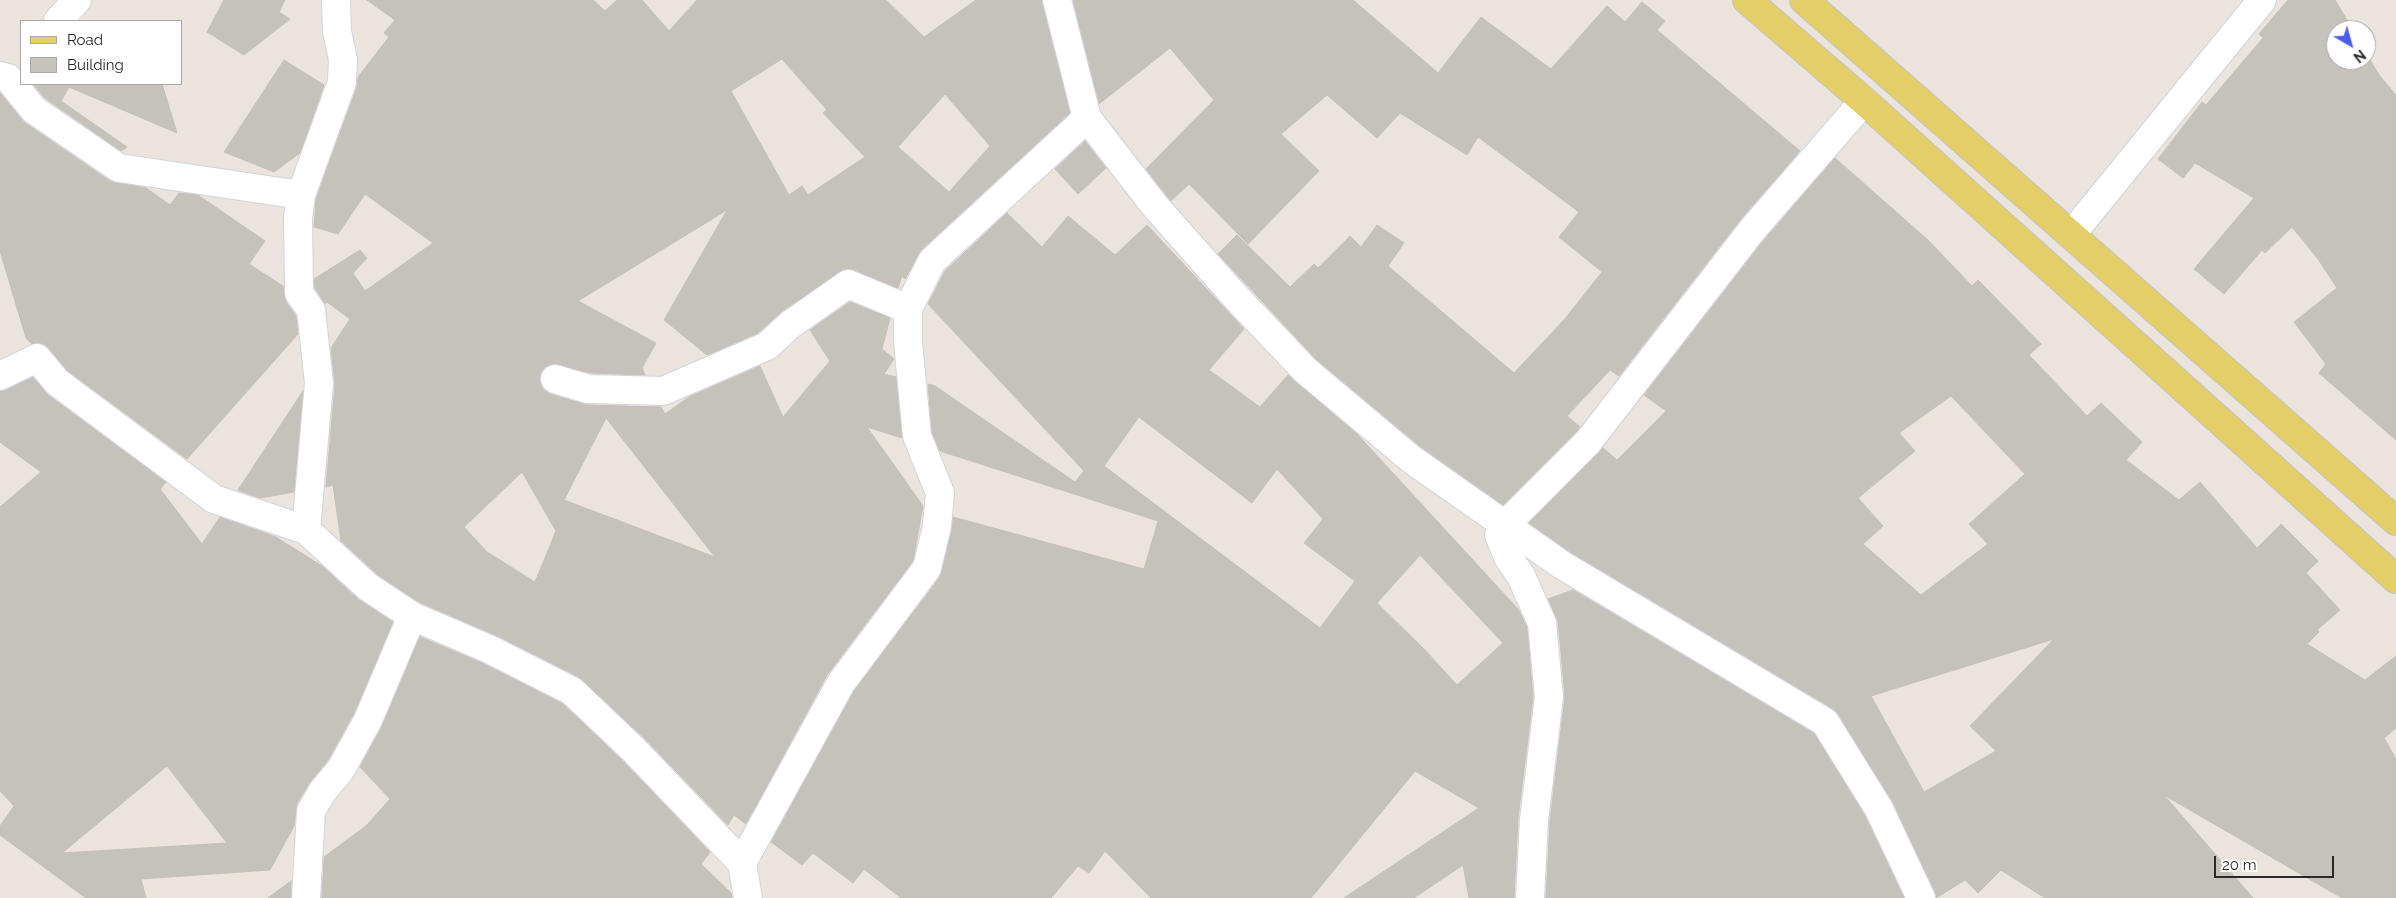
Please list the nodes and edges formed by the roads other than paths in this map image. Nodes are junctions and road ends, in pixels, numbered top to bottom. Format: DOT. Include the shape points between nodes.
graph roads {
  1 [pos="77,0"];
  2 [pos="336,0"];
  3 [pos="1057,0"];
  4 [pos="1747,0"];
  5 [pos="1804,0"];
  6 [pos="2262,0"];
  7 [pos="59,20"];
  8 [pos="10,72"];
  9 [pos="1864,101"];
  10 [pos="1087,118"];
  11 [pos="301,195"];
  12 [pos="2071,235"];
  13 [pos="908,308"];
  14 [pos="0,376"];
  15 [pos="556,379"];
  16 [pos="2396,521"];
  17 [pos="1505,525"];
  18 [pos="306,530"];
  19 [pos="2396,579"];
  20 [pos="412,616"];
  21 [pos="742,863"];
  22 [pos="306,898"];
  23 [pos="748,898"];
  24 [pos="1530,898"];
  25 [pos="1921,898"];
  1 -- 7 [label="street"];
  2 -- 11 [label="street" via="337,31 343,60 342,82"];
  3 -- 10 [label="street"];
  4 -- 9 [label="main road"];
  5 -- 12 [label="main road"];
  6 -- 12 [label="street"];
  8 -- 11 [label="street" via="34,110 119,168"];
  9 -- 17 [label="street" via="1752,230 1588,442"];
  9 -- 19 [label="main road"];
  10 -- 13 [label="street" via="932,261"];
  10 -- 17 [label="street" via="1154,206 1305,370 1411,459"];
  11 -- 18 [label="street" via="298,217 299,293 311,310 320,383"];
  12 -- 16 [label="main road"];
  13 -- 15 [label="street" via="848,284 791,324 767,346 663,391 588,389"];
  13 -- 21 [label="street" via="917,436 940,493 937,526 927,568 841,683"];
  14 -- 18 [label="street" via="37,358 57,382 214,499"];
  17 -- 24 [label="street" via="1499,535 1542,623 1549,697 1534,820"];
  17 -- 25 [label="street" via="1562,565 1826,722 1879,809"];
  18 -- 20 [label="street" via="368,587"];
  20 -- 21 [label="street" via="489,648 572,691 634,748"];
  20 -- 22 [label="street" via="368,720 341,769 311,811"];
  21 -- 23 [label="street"];
}
